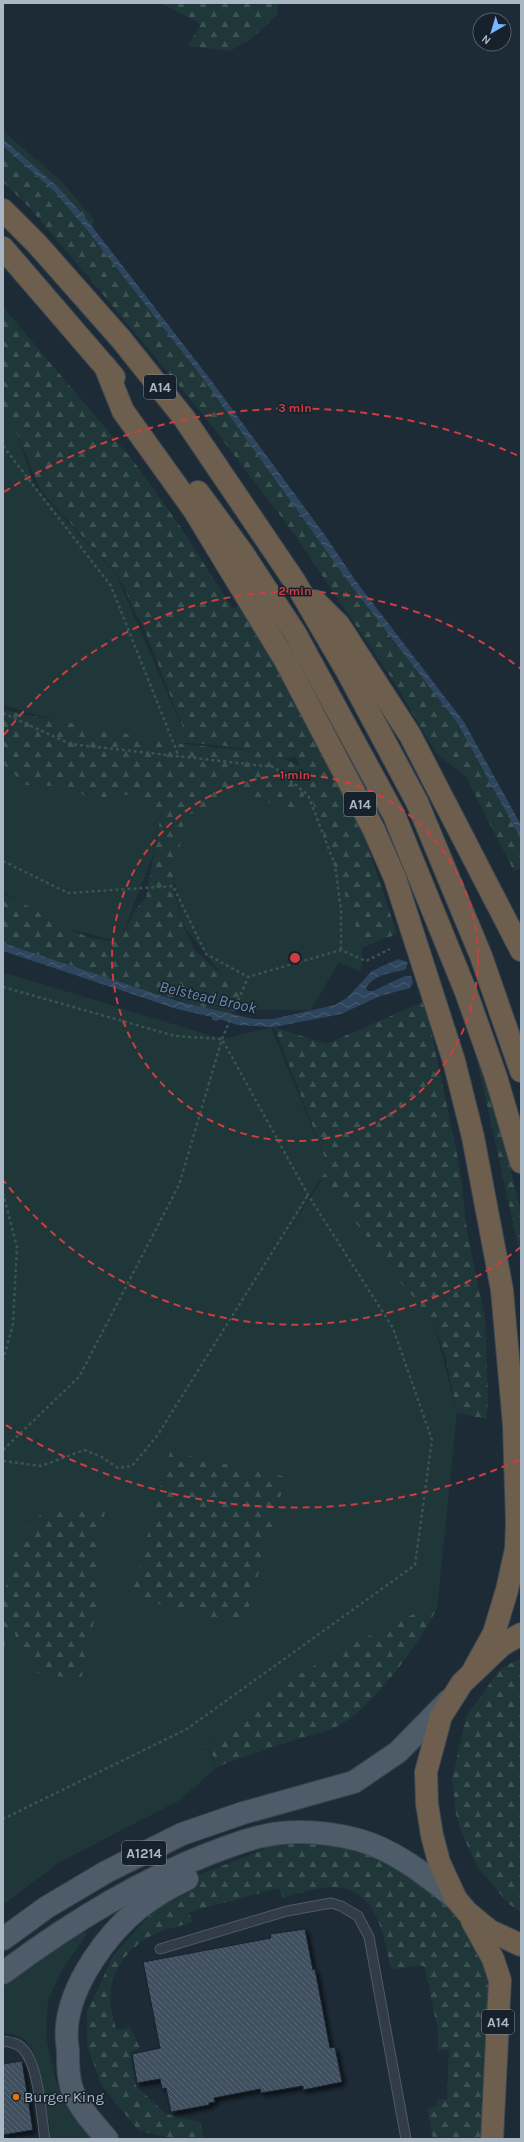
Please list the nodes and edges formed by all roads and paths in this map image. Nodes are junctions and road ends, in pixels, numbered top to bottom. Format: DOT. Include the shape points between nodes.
graph roads {
  1 [pos="3,210"];
  2 [pos="3,248"];
  3 [pos="106,366"];
  4 [pos="3,446"];
  5 [pos="295,582"];
  6 [pos="3,713"];
  7 [pos="179,756"];
  8 [pos="3,860"];
  9 [pos="390,949"];
  10 [pos="341,950"];
  11 [pos="521,950"];
  12 [pos="248,977"];
  13 [pos="3,988"];
  14 [pos="222,1039"];
  15 [pos="521,1071"];
  16 [pos="521,1162"];
  17 [pos="3,1193"];
  18 [pos="308,1195"];
  19 [pos="3,1361"];
  20 [pos="3,1450"];
  21 [pos="3,1461"];
  22 [pos="521,1634"];
  23 [pos="473,1672"];
  24 [pos="454,1695"];
  25 [pos="3,1819"];
  26 [pos="263,1836"];
  27 [pos="462,1906"];
  28 [pos="3,1939"];
  29 [pos="521,1945"];
  30 [pos="160,1949"];
  31 [pos="3,1973"];
  32 [pos="3,2041"];
  33 [pos="45,2139"];
  34 [pos="107,2139"];
  35 [pos="406,2139"];
  36 [pos="492,2139"];
  1 -- 5 [label="highway, A14" via="121,338 184,418"];
  2 -- 3 [label="highway, A14"];
  3 -- 16 [label="highway, A14" via="242,552 295,633 394,815 466,992 496,1077"];
  3 -- 23 [label="highway, A14" via="123,411 194,510 285,660 374,830 395,878 454,1061 473,1137 502,1290 514,1425 516,1549 494,1633"];
  4 -- 7 [label="path" via="111,586"];
  5 -- 11 [label="highway, A14" via="339,625 410,735"];
  5 -- 15 [label="highway, A14" via="348,673 417,802 481,956"];
  6 -- 7 [label="path" via="70,744"];
  7 -- 10 [label="path" via="274,767 308,795 335,865 341,910"];
  8 -- 12 [label="path" via="68,893 173,886 206,954"];
  9 -- 10 [label="path" via="366,962"];
  10 -- 12 [label="path"];
  12 -- 14 [label="path"];
  13 -- 14 [label="path" via="175,1036"];
  14 -- 18 [label="path"];
  14 -- 20 [label="path" via="179,1185 79,1377"];
  17 -- 19 [label="path" via="18,1247 13,1324"];
  18 -- 21 [label="path" via="157,1436 132,1466 118,1468 100,1456 84,1450 41,1466"];
  18 -- 25 [label="path" via="392,1328 432,1440 415,1565 187,1728"];
  22 -- 23 [label="highway" via="502,1645"];
  23 -- 24 [label="highway"];
  24 -- 27 [label="highway" via="441,1716 426,1772 432,1835 440,1862"];
  24 -- 28 [label="main road, A1214" via="398,1752 354,1782 243,1813 182,1834 106,1872 46,1907"];
  26 -- 27 [label="main road, A1214" via="304,1832 332,1834 360,1841 396,1857 423,1873"];
  26 -- 31 [label="main road, A1214" via="190,1861 121,1895 52,1937"];
  26 -- 34 [label="main road" via="241,1851 164,1890 138,1909 95,1957 80,1981 67,2026 68,2076 79,2104"];
  27 -- 29 [label="highway" via="490,1931"];
  27 -- 36 [label="highway, A14" via="486,1945 500,1980"];
  30 -- 35 [label="lane" via="287,1911 331,1903 358,1916 369,1936"];
  32 -- 33 [label="lane" via="18,2045 30,2060"];
}
